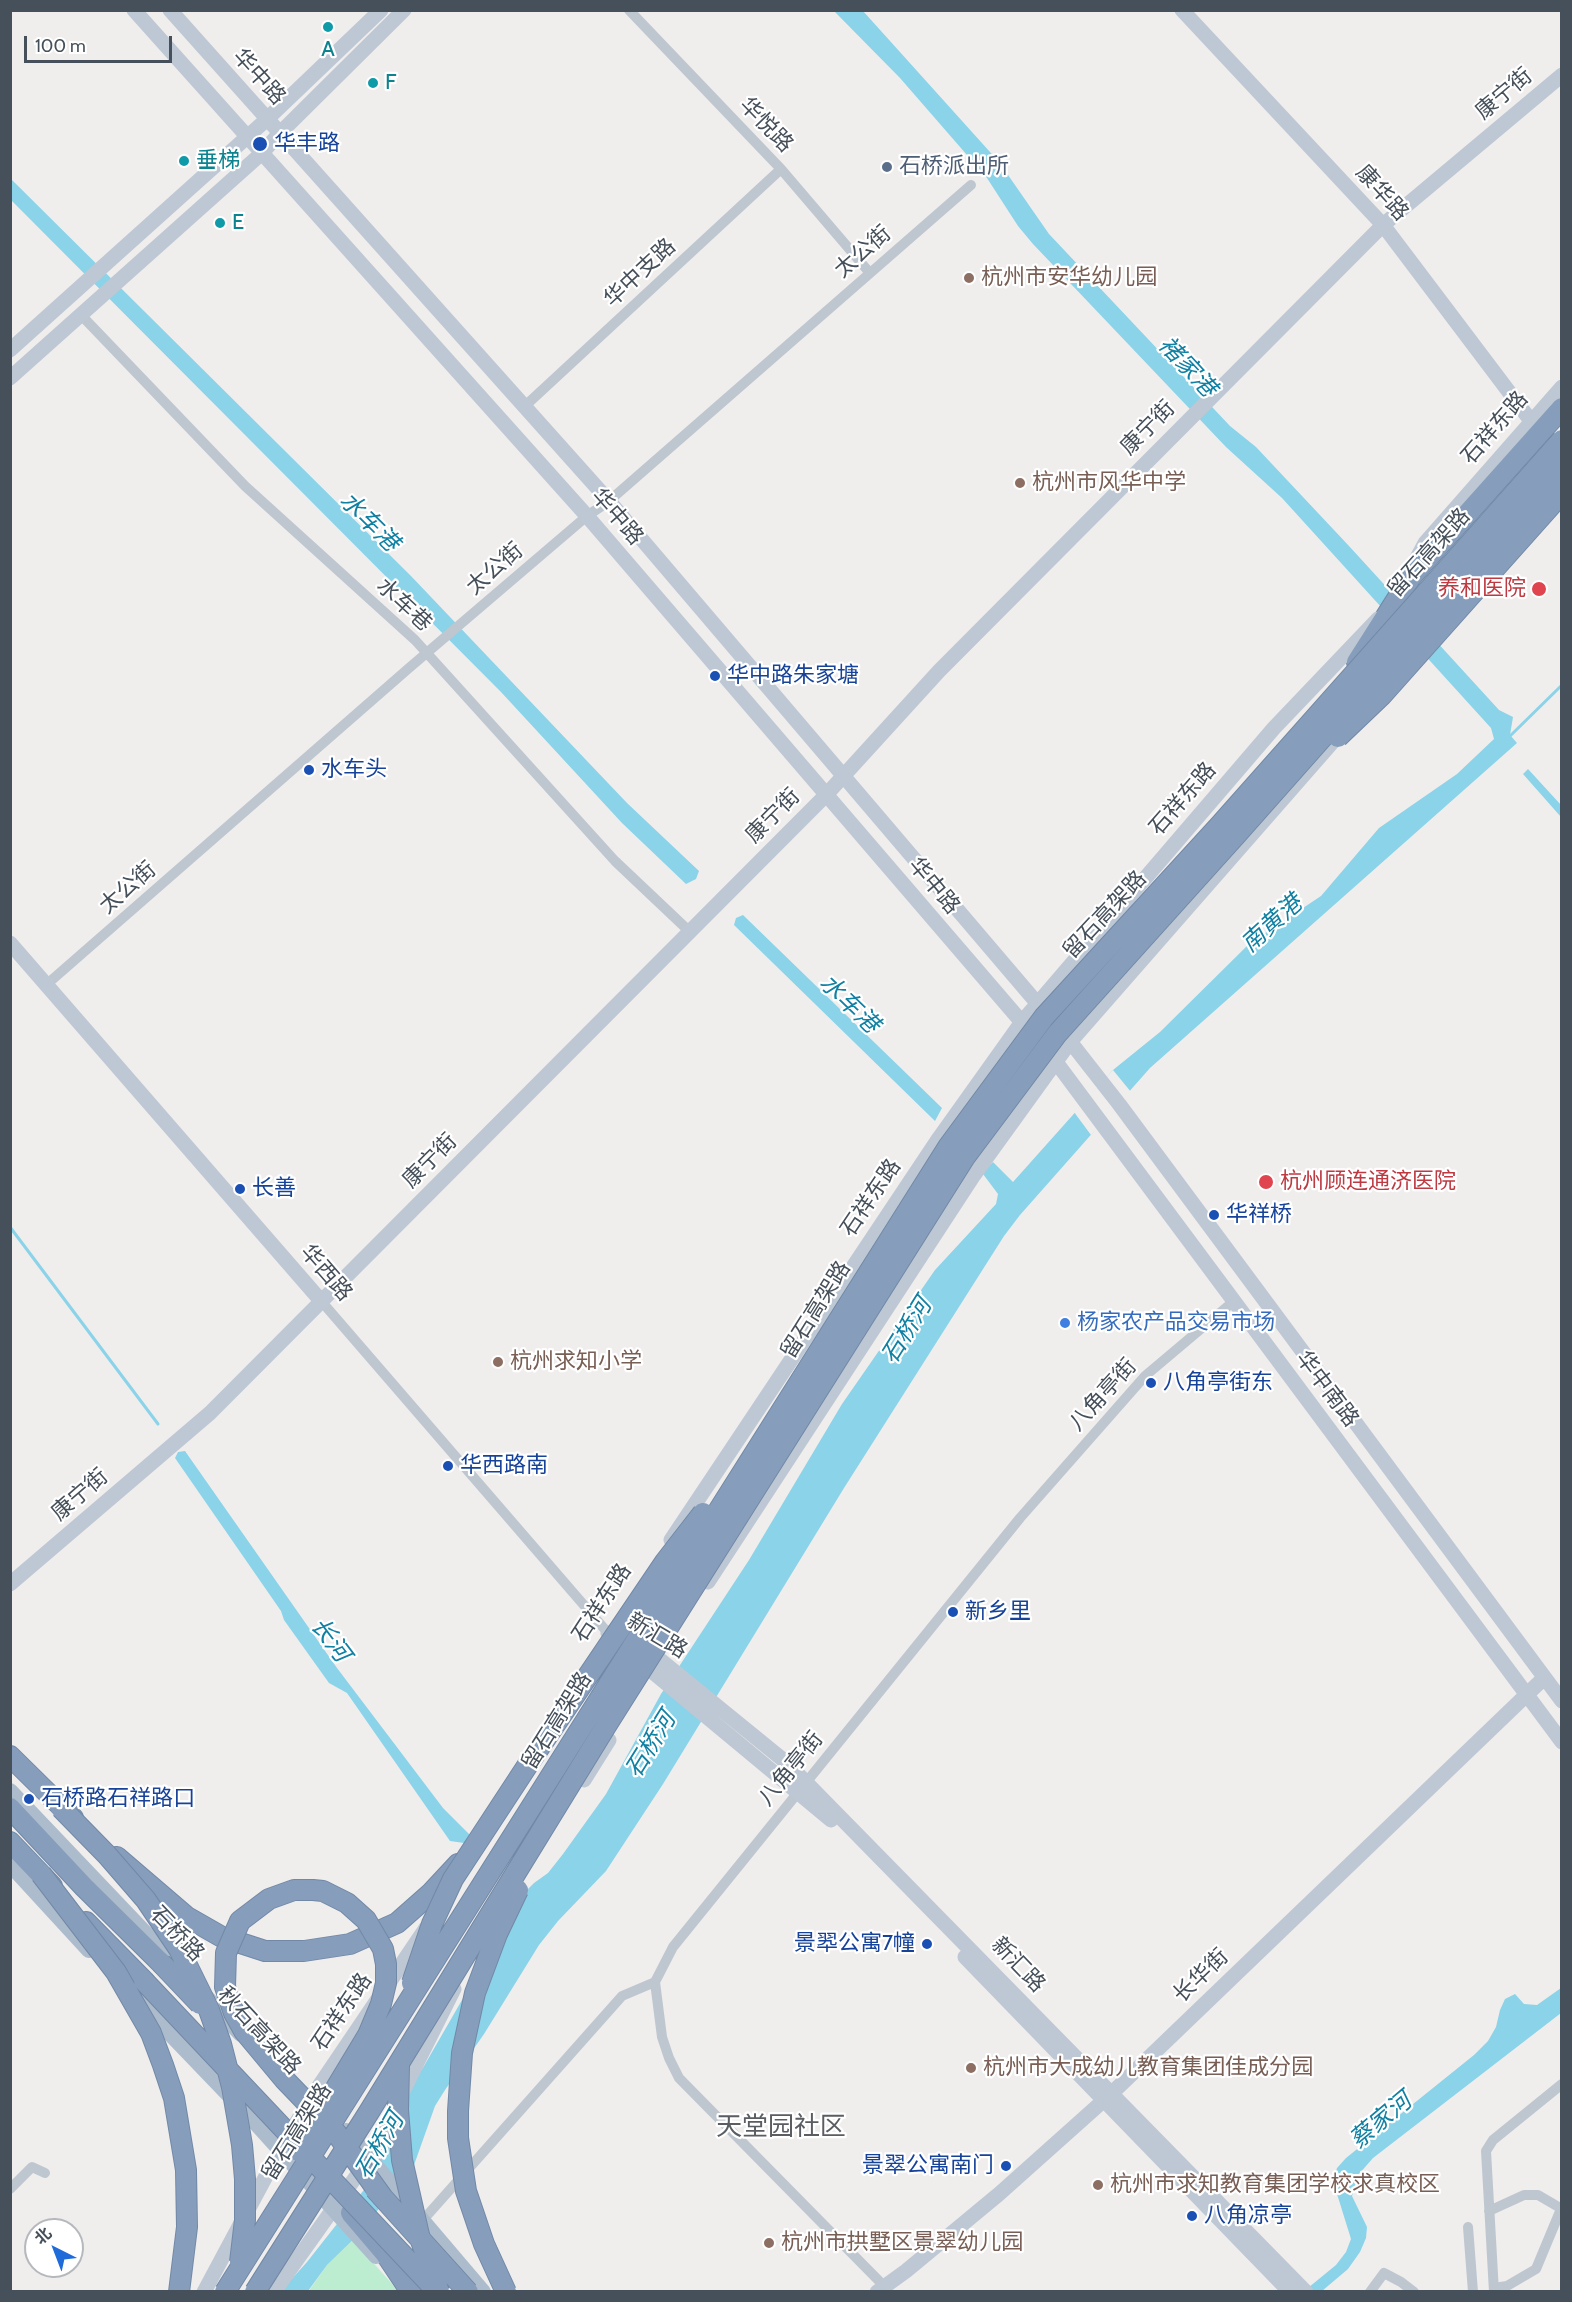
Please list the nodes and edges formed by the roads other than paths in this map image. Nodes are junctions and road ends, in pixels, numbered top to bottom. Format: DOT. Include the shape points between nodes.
graph roads {
  1 [pos="134,10"];
  2 [pos="170,10"];
  3 [pos="381,10"];
  4 [pos="404,10"];
  5 [pos="629,10"];
  6 [pos="1182,10"];
  7 [pos="1562,75"];
  8 [pos="266,120"];
  9 [pos="279,134"];
  10 [pos="247,136"];
  11 [pos="262,153"];
  12 [pos="781,169"];
  13 [pos="971,185"];
  14 [pos="1383,225"];
  15 [pos="869,272"];
  16 [pos="82,316"];
  17 [pos="10,350"];
  18 [pos="10,378"];
  19 [pos="1562,387"];
  20 [pos="525,406"];
  21 [pos="1562,408"];
  22 [pos="1532,421"];
  23 [pos="1562,440"];
  24 [pos="1562,467"];
  25 [pos="1562,494"];
  26 [pos="609,501"];
  27 [pos="587,516"];
  28 [pos="427,654"];
  29 [pos="1337,693"];
  30 [pos="844,775"];
  31 [pos="826,795"];
  32 [pos="1237,834"];
  33 [pos="689,931"];
  34 [pos="10,943"];
  35 [pos="46,985"];
  36 [pos="1038,1003"];
  37 [pos="1021,1023"];
  38 [pos="1070,1042"];
  39 [pos="1056,1062"];
  40 [pos="1233,1301"];
  41 [pos="322,1302"];
  42 [pos="783,1407"];
  43 [pos="10,1584"];
  44 [pos="608,1633"];
  45 [pos="658,1658"];
  46 [pos="649,1671"];
  47 [pos="1544,1678"];
  48 [pos="1527,1695"];
  49 [pos="1562,1701"];
  50 [pos="606,1726"];
  51 [pos="1562,1742"];
  52 [pos="10,1756"];
  53 [pos="801,1786"];
  54 [pos="10,1791"];
  55 [pos="10,1808"];
  56 [pos="62,1808"];
  57 [pos="10,1842"];
  58 [pos="476,1843"];
  59 [pos="10,1864"];
  60 [pos="41,1874"];
  61 [pos="655,1982"];
  62 [pos="1562,2084"];
  63 [pos="313,2095"];
  64 [pos="1108,2097"];
  65 [pos="369,2112"];
  66 [pos="280,2150"];
  67 [pos="371,2159"];
  68 [pos="316,2166"];
  69 [pos="45,2174"];
  70 [pos="10,2188"];
  71 [pos="383,2198"];
  72 [pos="1561,2209"];
  73 [pos="1489,2211"];
  74 [pos="336,2213"];
  75 [pos="423,2220"];
  76 [pos="1468,2228"];
  77 [pos="1289,2284"];
  78 [pos="881,2289"];
  79 [pos="1494,2290"];
  80 [pos="179,2292"];
  81 [pos="204,2292"];
  82 [pos="217,2292"];
  83 [pos="225,2292"];
  84 [pos="235,2292"];
  85 [pos="255,2292"];
  86 [pos="264,2292"];
  87 [pos="274,2292"];
  88 [pos="410,2292"];
  89 [pos="438,2292"];
  90 [pos="468,2292"];
  91 [pos="483,2292"];
  92 [pos="506,2292"];
  93 [pos="1306,2292"];
  94 [pos="1370,2292"];
  95 [pos="1414,2292"];
  96 [pos="1473,2292"];
  1 -- 10 [label="main road, 华中路"];
  2 -- 8 [label="main road, 华中路"];
  3 -- 8 [label="main road"];
  4 -- 9 [label="main road"];
  5 -- 12 [label="street, 华悦路"];
  6 -- 14 [label="main road, 康华路"];
  7 -- 14 [label="main road, 康宁街"];
  8 -- 9 [label="main road, 华中路"];
  8 -- 10 [label="main road"];
  9 -- 11 [label="main road"];
  9 -- 20 [label="main road, 华中路"];
  10 -- 11 [label="main road, 华中路"];
  10 -- 17 [label="main road"];
  11 -- 16 [label="main road"];
  11 -- 27 [label="main road, 华中路"];
  12 -- 15 [label="street, 华悦路"];
  12 -- 20 [label="street, 华中支路"];
  13 -- 15 [label="street, 太公街"];
  14 -- 22 [label="main road, 康华路"];
  14 -- 30 [label="main road, 康宁街" via="939,671"];
  15 -- 26 [label="street, 太公街"];
  16 -- 18 [label="main road"];
  16 -- 28 [label="street, 水车巷" via="221,463"];
  19 -- 22 [label="main road, 石祥东路"];
  20 -- 26 [label="main road, 华中路"];
  21 -- 29 [label="highway, bridge" via="1411,578"];
  22 -- 36 [label="main road, 石祥东路" via="1425,543 1398,594 1382,614 1274,728"];
  23 -- 29 [label="highway, 留石高架路, bridge"];
  24 -- 32 [label="highway, 留石高架路, bridge"];
  25 -- 32 [label="highway, bridge" via="1382,695"];
  25 -- 38 [label="main road, bridge" via="1317,759"];
  26 -- 27 [label="street, 太公街"];
  26 -- 30 [label="main road, 华中路"];
  27 -- 28 [label="street, 太公街"];
  27 -- 31 [label="main road, 华中路"];
  28 -- 33 [label="street, 水车巷" via="615,861"];
  28 -- 35 [label="street, 太公街"];
  29 -- 42 [label="highway, 留石高架路, bridge" via="1044,1017 948,1147"];
  30 -- 31 [label="main road, 康宁街"];
  30 -- 36 [label="main road, 华中路"];
  31 -- 33 [label="main road, 康宁街"];
  31 -- 37 [label="main road, 华中路"];
  32 -- 50 [label="highway, 留石高架路, bridge" via="1057,1034 966,1157"];
  33 -- 41 [label="main road, 康宁街"];
  34 -- 35 [label="main road, 华西路"];
  35 -- 41 [label="main road, 华西路"];
  36 -- 37 [label="main road, 石祥东路"];
  36 -- 38 [label="main road, 华中路"];
  37 -- 39 [label="main road, 华中路"];
  37 -- 44 [label="main road, 石祥东路" via="939,1138"];
  38 -- 39 [label="main road"];
  38 -- 47 [label="main road, 华中南路"];
  39 -- 40 [label="main road, 华中南路"];
  39 -- 45 [label="main road" via="974,1175"];
  40 -- 48 [label="main road, 华中南路"];
  40 -- 53 [label="street, 八角亭街" via="1145,1376 1020,1518"];
  41 -- 43 [label="main road, 康宁街" via="210,1413"];
  41 -- 44 [label="street, 华西路"];
  42 -- 58 [label="highway, bridge" via="665,1562"];
  42 -- 83 [label="highway, 留石高架路, bridge"];
  44 -- 45 [label="main road, 新汇路"];
  44 -- 46 [label="main road, 新汇路"];
  44 -- 63 [label="main road, 石祥东路" via="484,1846"];
  45 -- 46 [label="main road"];
  45 -- 53 [label="main road, 新汇路" via="787,1763"];
  46 -- 53 [label="main road, 新汇路"];
  46 -- 67 [label="main road" via="453,1991"];
  47 -- 48 [label="main road, 长华街"];
  47 -- 49 [label="main road, 华中南路"];
  48 -- 51 [label="main road, 华中南路"];
  48 -- 64 [label="main road, 长华街"];
  50 -- 65 [label="highway, 留石高架路, bridge"];
  50 -- 92 [label="highway, bridge" via="496,1934 484,1963 462,2053 458,2111 462,2169 474,2220"];
  52 -- 56 [label="highway"];
  53 -- 61 [label="street, 八角亭街" via="673,1947"];
  53 -- 64 [label="main road, 新汇路"];
  54 -- 63 [label="main road, 石桥路" via="256,2050"];
  55 -- 71 [label="highway, 秋石高架路, bridge"];
  56 -- 58 [label="highway, bridge" via="188,1917 222,1937 265,1951 340,1946 374,1935 397,1923 431,1893"];
  56 -- 84 [label="highway, bridge" via="146,1900 179,1949 209,2010 232,2087 246,2179"];
  57 -- 60 [label="highway"];
  58 -- 89 [label="highway, bridge" via="441,1902 419,1958 400,2052 398,2110 402,2160 419,2235"];
  59 -- 66 [label="main road"];
  60 -- 68 [label="highway, bridge"];
  60 -- 80 [label="highway, bridge" via="116,1972 151,2033 174,2098 186,2170 187,2227"];
  61 -- 75 [label="street" via="622,1996"];
  61 -- 78 [label="street" via="662,2037 679,2078"];
  62 -- 73 [label="street" via="1493,2140 1486,2151"];
  63 -- 66 [label="main road, 石祥东路"];
  63 -- 67 [label="main road, 石桥路"];
  64 -- 77 [label="main road, 新汇路"];
  64 -- 78 [label="main road, 长华街" via="999,2194"];
  65 -- 85 [label="highway, 留石高架路, bridge"];
  65 -- 86 [label="highway, bridge" via="354,2150"];
  66 -- 74 [label="main road"];
  66 -- 81 [label="main road, 石祥东路"];
  67 -- 74 [label="main road"];
  67 -- 75 [label="main road, 石桥路"];
  68 -- 88 [label="highway, bridge" via="385,2253"];
  68 -- 89 [label="highway, bridge"];
  69 -- 70 [label="street" via="32,2167"];
  71 -- 82 [label="highway, bridge" via="337,2134 330,2126 322,2118 314,2110 307,2102 284,2079 244,2031 229,2000 225,1963 232,1936 240,1921 254,1909 284,1893 323,1891 358,1912 383,1949 386,1983 368,2035 331,2096 325,2106 319,2116 313,2126 289,2167 228,2267"];
  71 -- 90 [label="highway, 秋石高架路, bridge"];
  72 -- 73 [label="street" via="1538,2194 1524,2195"];
  72 -- 79 [label="street" via="1536,2269"];
  73 -- 79 [label="street"];
  74 -- 87 [label="main road"];
  74 -- 88 [label="main road"];
  75 -- 91 [label="main road, 石桥路"];
  76 -- 96 [label="street"];
  77 -- 93 [label="main road, 新汇路"];
  94 -- 95 [label="street" via="1384,2273"];
}
